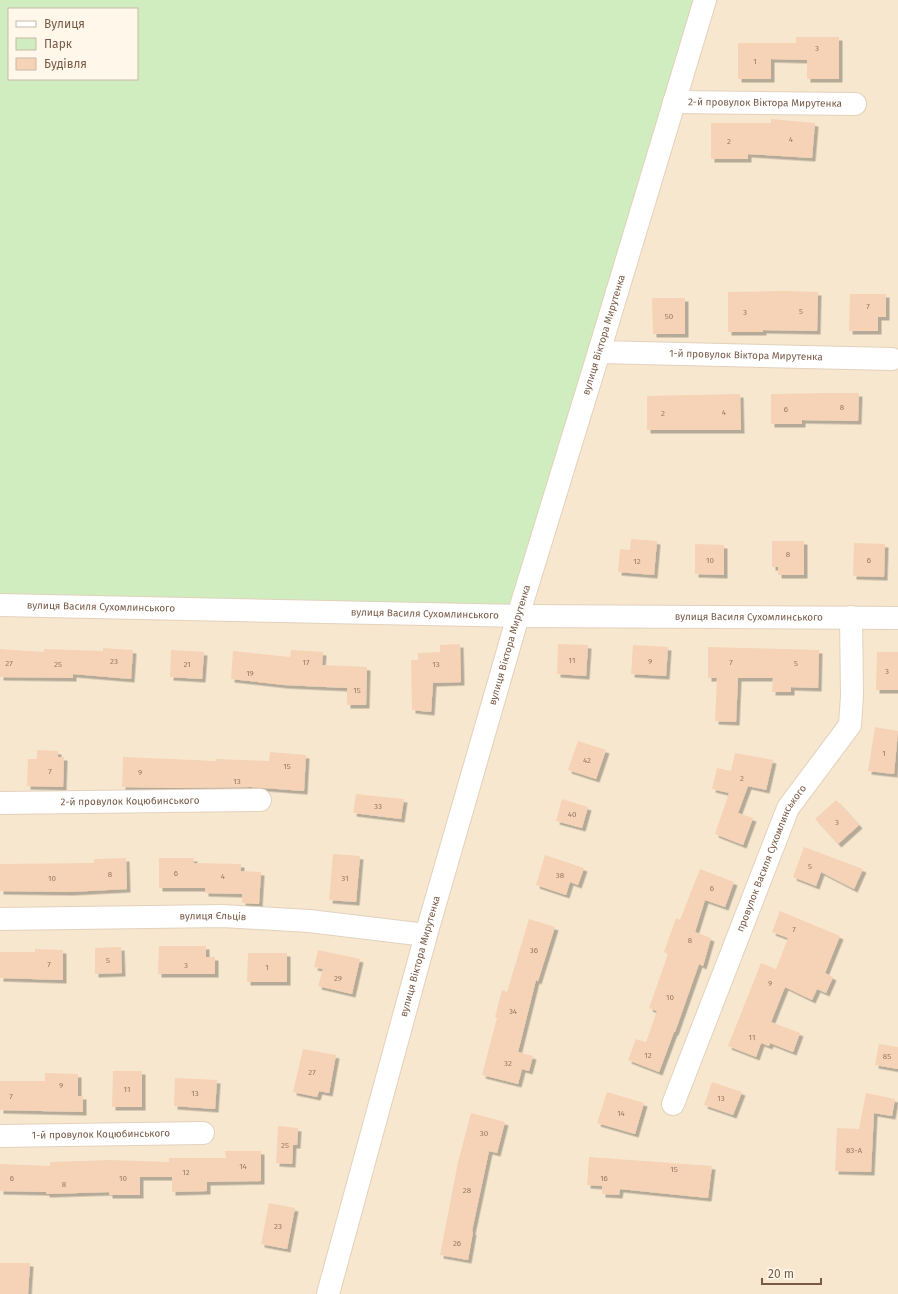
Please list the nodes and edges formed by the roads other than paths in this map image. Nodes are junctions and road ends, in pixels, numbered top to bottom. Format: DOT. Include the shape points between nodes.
graph roads {
  1 [pos="704,0"];
  2 [pos="674,102"];
  3 [pos="855,104"];
  4 [pos="599,352"];
  5 [pos="892,359"];
  6 [pos="0,605"];
  7 [pos="518,616"];
  8 [pos="851,617"];
  9 [pos="898,618"];
  10 [pos="260,800"];
  11 [pos="0,803"];
  12 [pos="0,919"];
  13 [pos="426,935"];
  14 [pos="673,1104"];
  15 [pos="202,1133"];
  16 [pos="0,1136"];
  17 [pos="328,1294"];
  1 -- 2 [label="street, вулиця Віктора Мирутенка"];
  2 -- 3 [label="street, 2-й провулок Віктора Мирутенка"];
  2 -- 4 [label="street, вулиця Віктора Мирутенка"];
  4 -- 5 [label="street, 1-й провулок Віктора Мирутенка"];
  4 -- 7 [label="street, вулиця Віктора Мирутенка"];
  6 -- 7 [label="street, вулиця Василя Сухомлинського"];
  7 -- 8 [label="street, вулиця Василя Сухомлинського"];
  7 -- 13 [label="street, вулиця Віктора Мирутенка"];
  8 -- 9 [label="street, вулиця Василя Сухомлинського"];
  8 -- 14 [label="street, провулок Василя Сухомлинського" via="850,725 788,808"];
  10 -- 11 [label="street, 2-й провулок Коцюбинського"];
  12 -- 13 [label="street, вулиця Єльців" via="223,916 309,921"];
  13 -- 17 [label="street, вулиця Віктора Мирутенка"];
  15 -- 16 [label="street, 1-й провулок Коцюбинського"];
}
